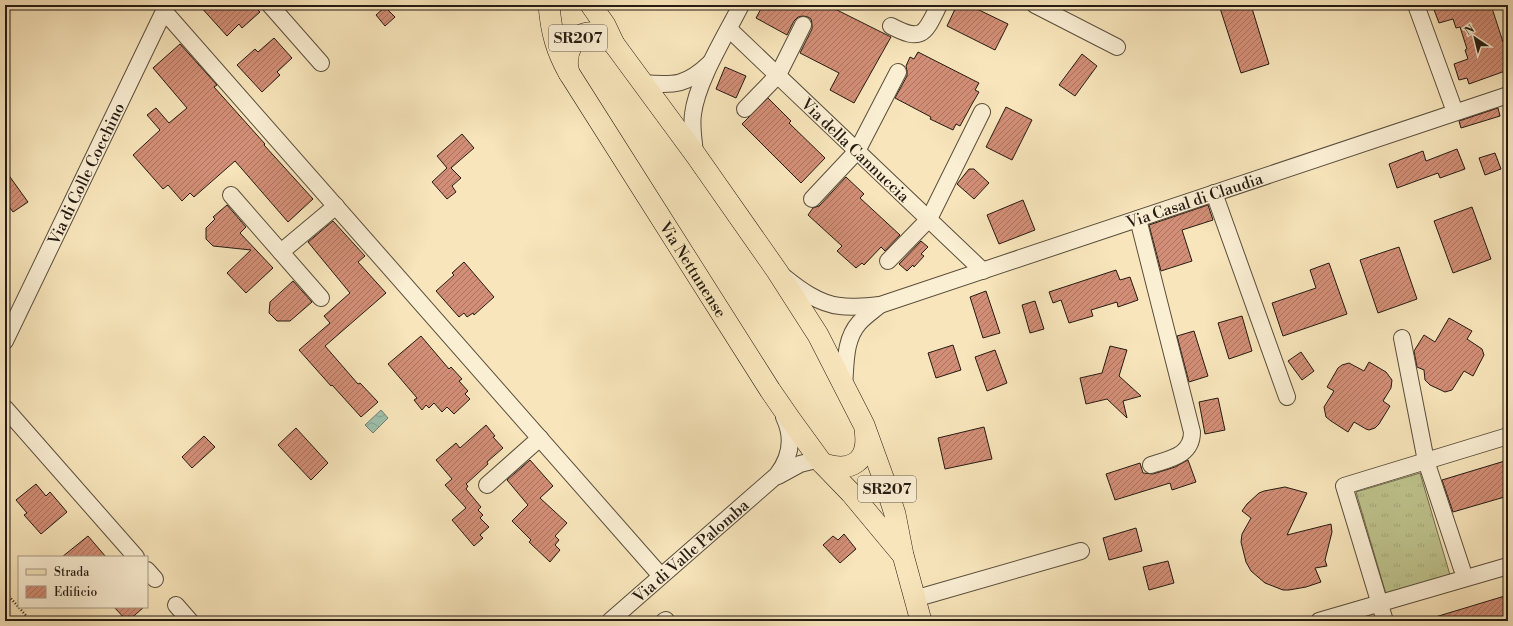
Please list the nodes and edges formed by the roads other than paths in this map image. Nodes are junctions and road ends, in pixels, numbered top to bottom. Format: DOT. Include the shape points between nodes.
graph roads {
  1 [pos="270,5"];
  2 [pos="549,5"];
  3 [pos="591,5"];
  4 [pos="741,5"];
  5 [pos="939,5"];
  6 [pos="1416,5"];
  7 [pos="1039,6"];
  8 [pos="166,8"];
  9 [pos="803,25"];
  10 [pos="891,26"];
  11 [pos="729,29"];
  12 [pos="614,44"];
  13 [pos="1118,47"];
  14 [pos="713,60"];
  15 [pos="321,63"];
  16 [pos="898,72"];
  17 [pos="569,74"];
  18 [pos="778,76"];
  19 [pos="643,82"];
  20 [pos="1508,95"];
  21 [pos="745,109"];
  22 [pos="982,112"];
  23 [pos="1455,112"];
  24 [pos="857,151"];
  25 [pos="695,154"];
  26 [pos="1214,193"];
  27 [pos="230,195"];
  28 [pos="812,198"];
  29 [pos="336,206"];
  30 [pos="1138,219"];
  31 [pos="929,220"];
  32 [pos="280,252"];
  33 [pos="888,261"];
  34 [pos="983,270"];
  35 [pos="777,271"];
  36 [pos="321,298"];
  37 [pos="880,305"];
  38 [pos="1402,338"];
  39 [pos="5,341"];
  40 [pos="844,386"];
  41 [pos="770,390"];
  42 [pos="1287,397"];
  43 [pos="5,408"];
  44 [pos="864,425"];
  45 [pos="1508,436"];
  46 [pos="540,438"];
  47 [pos="821,461"];
  48 [pos="1426,461"];
  49 [pos="1151,465"];
  50 [pos="771,480"];
  51 [pos="487,485"];
  52 [pos="1081,551"];
  53 [pos="903,555"];
  54 [pos="135,556"];
  55 [pos="1508,566"];
  56 [pos="1462,569"];
  57 [pos="661,576"];
  58 [pos="914,599"];
  59 [pos="1380,603"];
  60 [pos="176,605"];
  61 [pos="190,621"];
  62 [pos="610,621"];
  63 [pos="921,621"];
  64 [pos="1319,621"];
  65 [pos="1385,621"];
  1 -- 15 [label="street"];
  2 -- 17 [label="main road, Via Nettunense / SR207" via="556,47"];
  3 -- 12 [label="main road, Via Nettunense / SR207"];
  4 -- 11 [label="street"];
  5 -- 10 [label="street" via="928,26 918,34 907,34"];
  6 -- 23 [label="street"];
  7 -- 13 [label="street"];
  8 -- 29 [label="street"];
  8 -- 39 [label="street, Via di Colle Cocchino"];
  9 -- 18 [label="street"];
  11 -- 14 [label="street"];
  11 -- 18 [label="street, Via della Cannuccia"];
  12 -- 17 [label="main road, Via Nettunense / SR207" via="595,33 582,36 569,51"];
  12 -- 19 [label="main road, Via Nettunense"];
  14 -- 19 [label="street" via="685,82 668,85"];
  14 -- 25 [label="street" via="698,93 694,110 692,121"];
  16 -- 24 [label="street"];
  17 -- 41 [label="main road, Via Nettunense"];
  18 -- 21 [label="street"];
  18 -- 24 [label="street, Via della Cannuccia"];
  19 -- 25 [label="main road, Via Nettunense"];
  20 -- 23 [label="street, Via Casal di Claudia"];
  22 -- 31 [label="street"];
  23 -- 26 [label="street, Via Casal di Claudia"];
  24 -- 28 [label="street"];
  24 -- 31 [label="street, Via della Cannuccia"];
  25 -- 35 [label="main road, Via Nettunense"];
  26 -- 30 [label="street, Via Casal di Claudia"];
  26 -- 42 [label="street"];
  27 -- 32 [label="street"];
  29 -- 32 [label="street"];
  29 -- 46 [label="street"];
  30 -- 34 [label="street, Via Casal di Claudia"];
  30 -- 49 [label="street" via="1192,432 1191,442 1185,452"];
  31 -- 33 [label="street"];
  31 -- 34 [label="street, Via della Cannuccia"];
  32 -- 36 [label="street"];
  34 -- 37 [label="street, Via Casal di Claudia"];
  35 -- 37 [label="street, Via Casal di Claudia" via="805,291 830,304 849,307"];
  35 -- 40 [label="main road, Via Nettunense" via="813,325"];
  37 -- 40 [label="street, Via Casal di Claudia" via="858,324 850,338"];
  38 -- 48 [label="street"];
  40 -- 44 [label="main road, Via Nettunense"];
  41 -- 47 [label="main road, Via Nettunense"];
  41 -- 50 [label="street, Via di Valle Palomba" via="786,421 790,438 785,462"];
  43 -- 54 [label="street"];
  44 -- 47 [label="main road, Via Nettunense / SR207" via="866,444 863,454 856,463 840,468"];
  44 -- 53 [label="main road, Via Nettunense / SR207" via="891,500"];
  45 -- 48 [label="street"];
  46 -- 51 [label="street"];
  46 -- 57 [label="street"];
  47 -- 50 [label="street, Via di Valle Palomba" via="800,464"];
  47 -- 53 [label="main road, Via Nettunense / SR207"];
  48 -- 56 [label="street"];
  48 -- 59 [label="street" via="1344,486"];
  50 -- 57 [label="street, Via di Valle Palomba"];
  52 -- 58 [label="street"];
  53 -- 58 [label="main road, Via Nettunense / SR207"];
  55 -- 59 [label="street"];
  57 -- 62 [label="street, Via di Valle Palomba"];
  58 -- 63 [label="main road, Via Nettunense / SR207"];
  59 -- 64 [label="street"];
  59 -- 65 [label="street"];
  60 -- 61 [label="street"];
}
